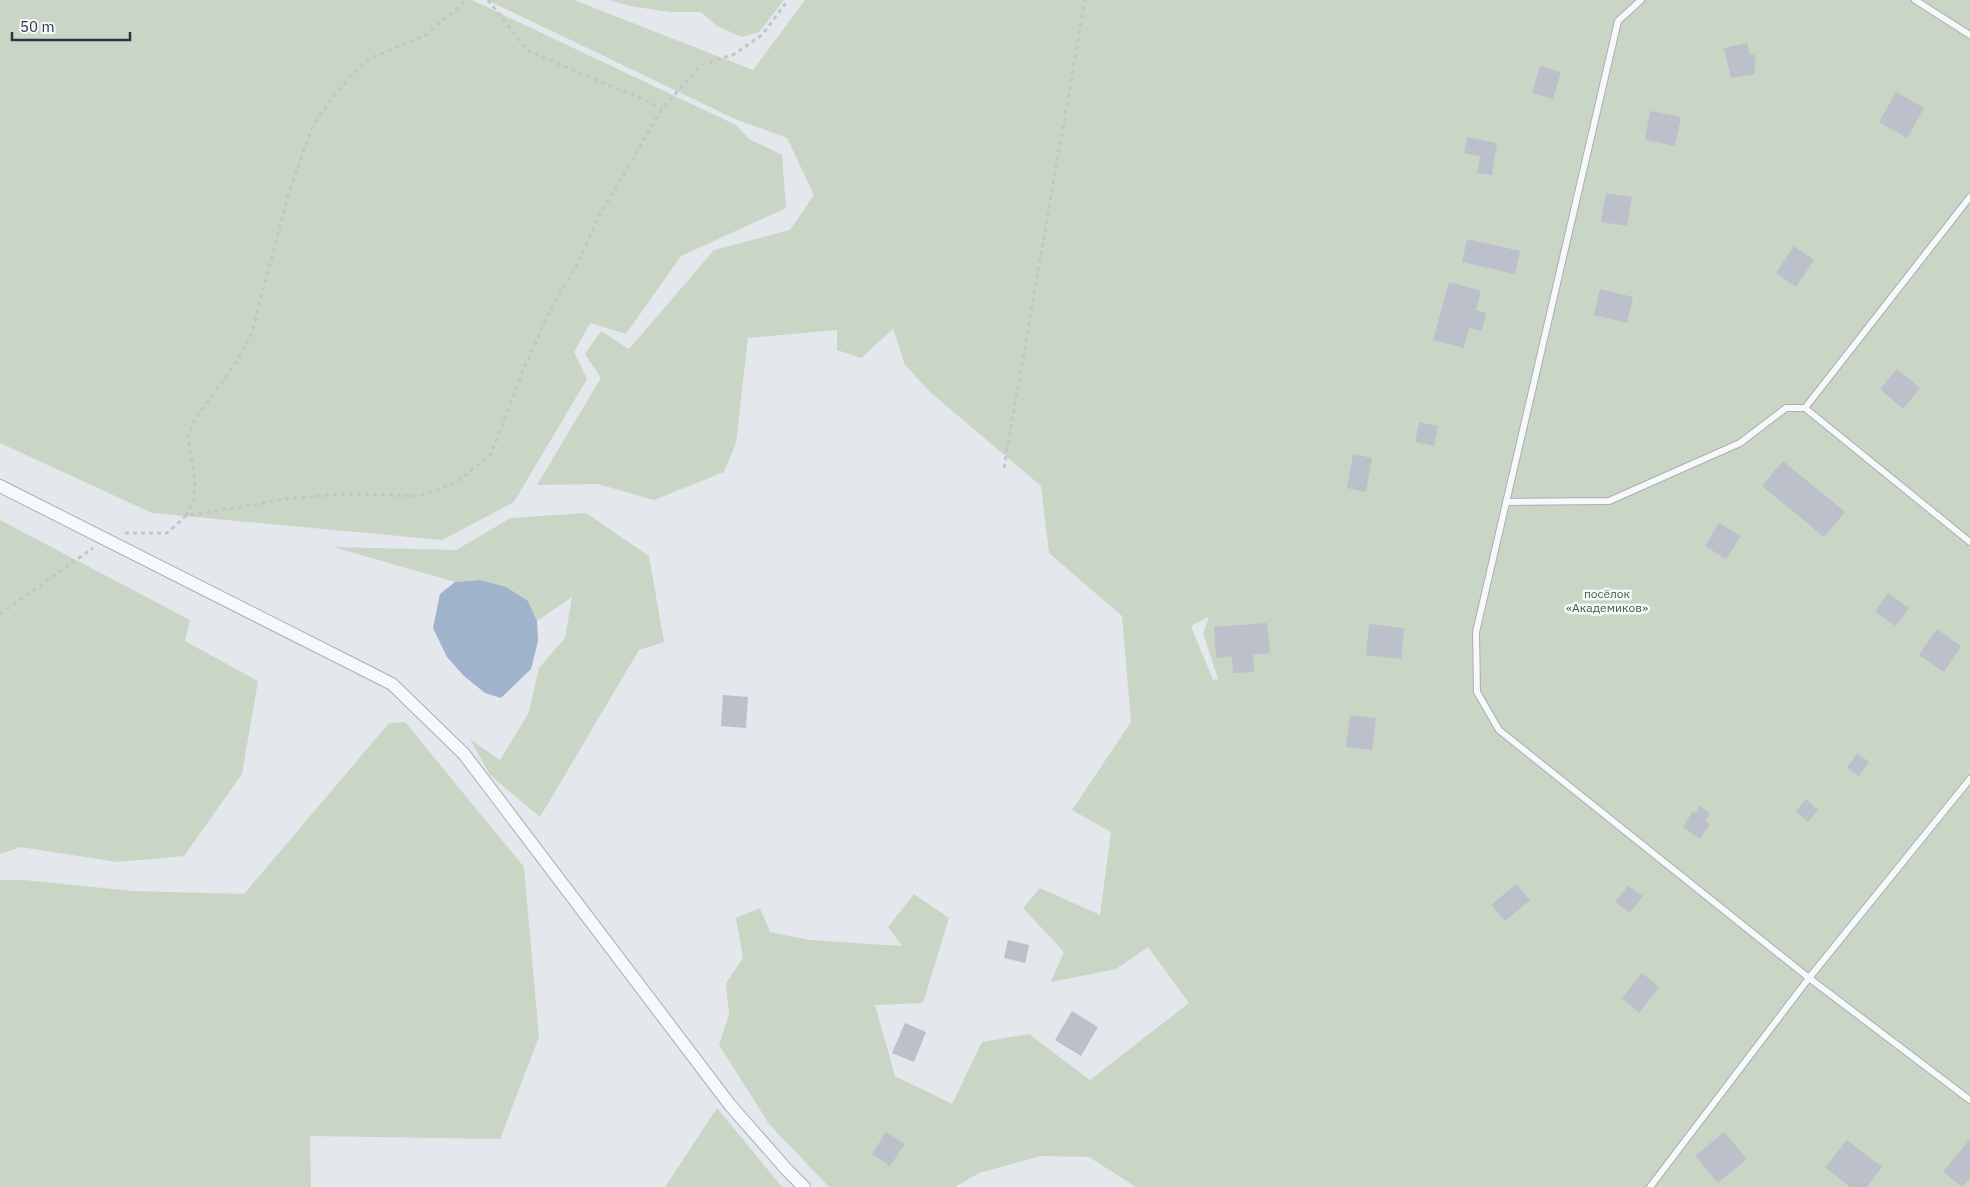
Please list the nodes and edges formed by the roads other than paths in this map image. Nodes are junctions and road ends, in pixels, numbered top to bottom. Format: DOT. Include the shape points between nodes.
graph roads {
  1 [pos="1641,0"];
  2 [pos="1914,0"];
  3 [pos="1970,35"];
  4 [pos="1970,197"];
  5 [pos="1805,408"];
  6 [pos="0,486"];
  7 [pos="1506,502"];
  8 [pos="1970,542"];
  9 [pos="1970,779"];
  10 [pos="1809,978"];
  11 [pos="1970,1100"];
  12 [pos="804,1187"];
  13 [pos="1650,1187"];
  1 -- 7 [label="lane" via="1618,21"];
  2 -- 3 [label="lane"];
  4 -- 5 [label="lane"];
  5 -- 7 [label="lane" via="1786,408 1740,442 1609,501"];
  5 -- 8 [label="lane"];
  6 -- 12 [label="street" via="392,684 464,754 730,1105"];
  7 -- 10 [label="lane" via="1476,632 1477,692 1499,730"];
  9 -- 10 [label="lane"];
  10 -- 11 [label="lane"];
  10 -- 13 [label="lane"];
}
